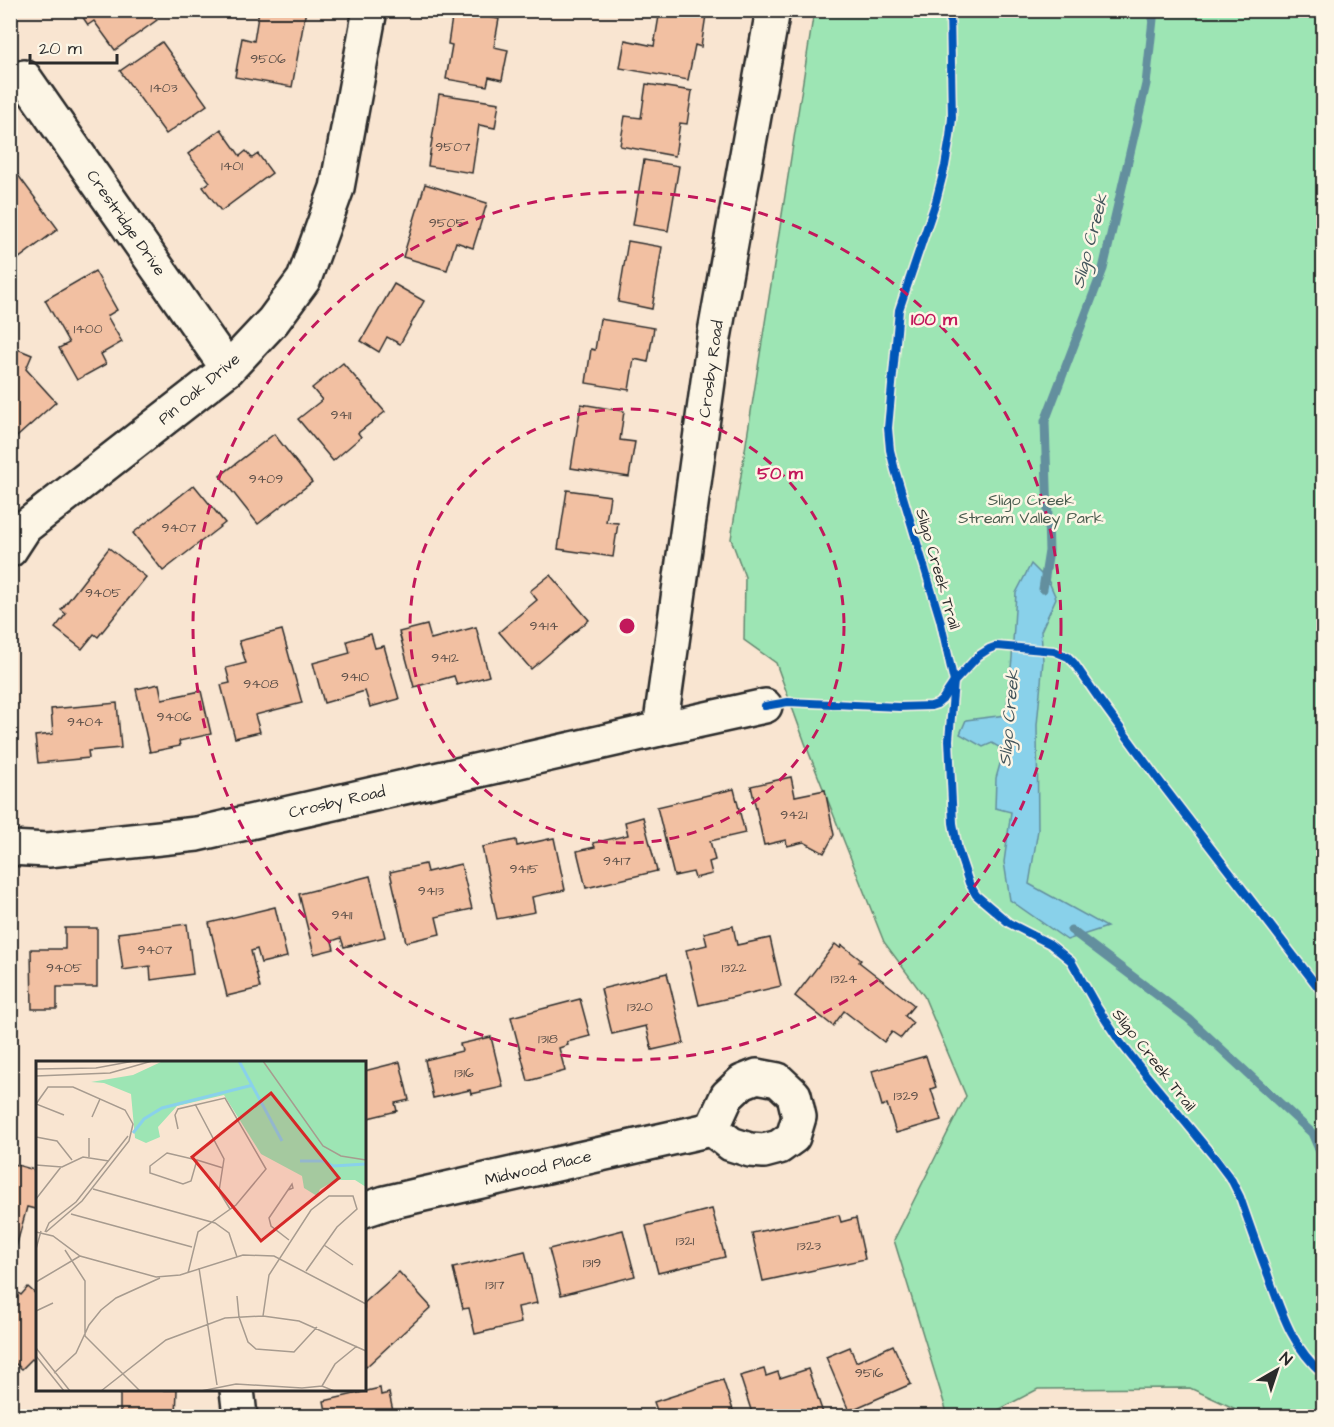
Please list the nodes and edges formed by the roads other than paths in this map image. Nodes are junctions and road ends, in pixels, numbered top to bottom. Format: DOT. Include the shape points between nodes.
graph roads {
  1 [pos="370,10"];
  2 [pos="773,10"];
  3 [pos="15,74"];
  4 [pos="228,369"];
  5 [pos="10,550"];
  6 [pos="765,706"];
  7 [pos="660,729"];
  8 [pos="10,848"];
  9 [pos="712,1129"];
  10 [pos="366,1209"];
  11 [pos="237,1391"];
  12 [pos="240,1416"];
  1 -- 4 [label="street, Pin Oak Drive" via="337,188 304,279 273,321"];
  2 -- 7 [label="street, Crosby Road" via="714,338"];
  3 -- 4 [label="street, Crestridge Drive"];
  4 -- 5 [label="street, Pin Oak Drive" via="25,527"];
  6 -- 7 [label="street, Crosby Road"];
  7 -- 8 [label="street, Crosby Road" via="197,834 48,850"];
  9 -- 10 [label="street, Midwood Place"];
  11 -- 12 [label="street"];
}
